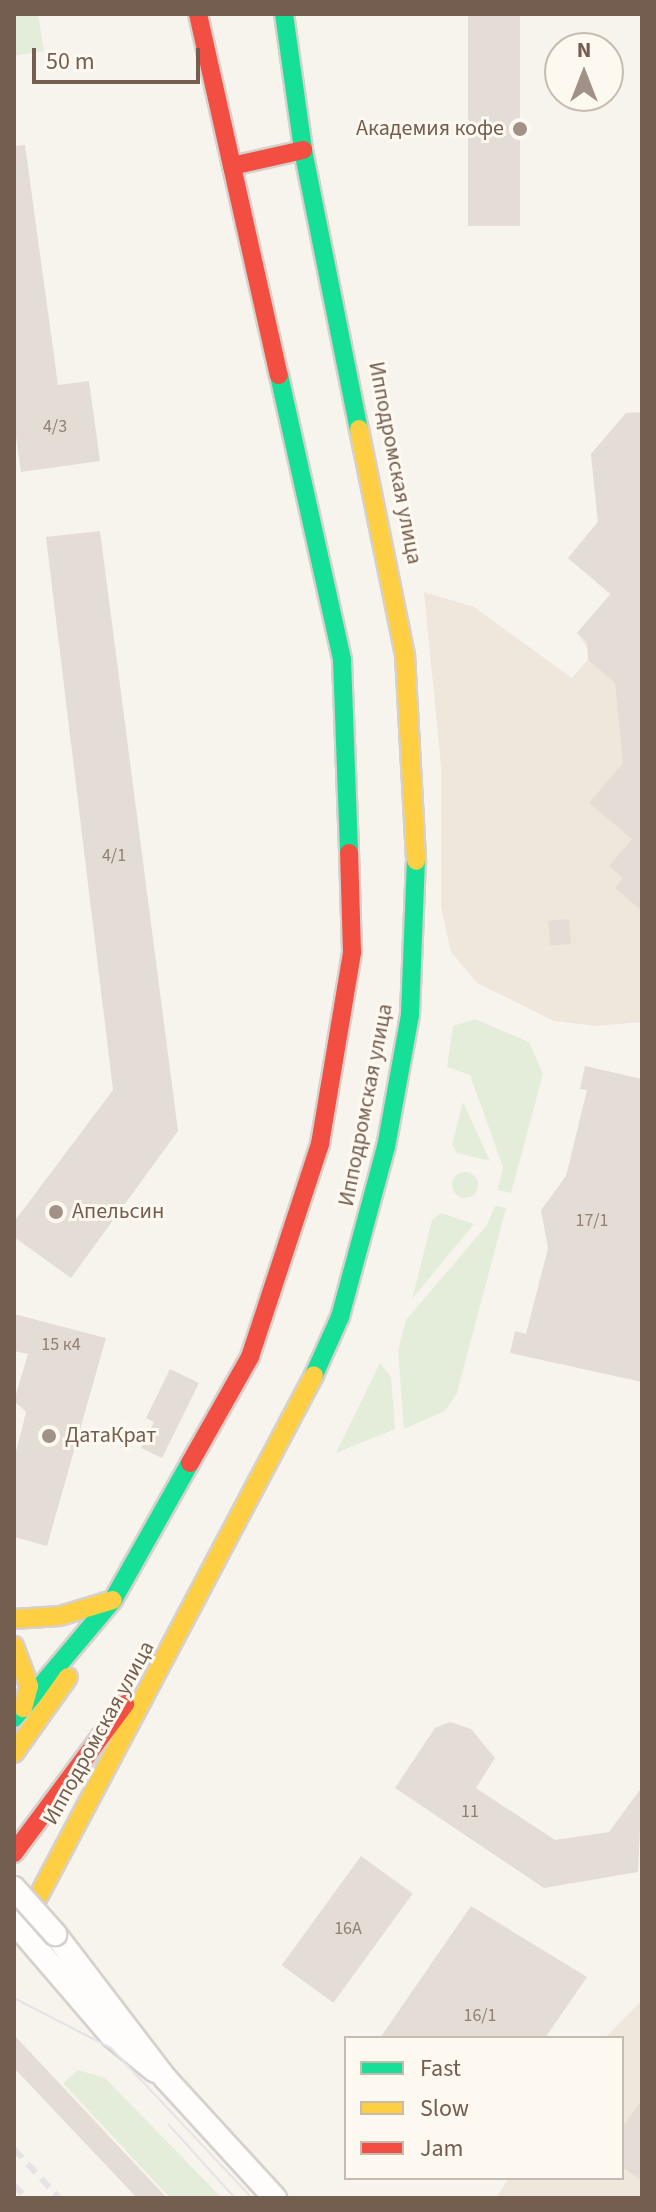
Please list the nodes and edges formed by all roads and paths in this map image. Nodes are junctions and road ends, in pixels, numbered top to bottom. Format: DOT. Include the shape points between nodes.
graph roads {
  1 [pos="198,14"];
  2 [pos="284,14"];
  3 [pos="303,150"];
  4 [pos="232,166"];
  5 [pos="377,1063"];
  6 [pos="402,1068"];
  7 [pos="113,1600"];
  8 [pos="191,1613"];
  9 [pos="14,1619"];
  10 [pos="14,1646"];
  11 [pos="19,1713"];
  12 [pos="14,1753"];
  13 [pos="14,1853"];
  14 [pos="14,1888"];
  15 [pos="38,1897"];
  16 [pos="14,1922"];
  17 [pos="47,1942"];
  18 [pos="275,2198"];
  1 -- 4 [label="main road, Ипподромская улица"];
  2 -- 3 [label="main road, Ипподромская улица"];
  3 -- 4 [label="main road"];
  3 -- 6 [label="main road, Ипподромская улица" via="405,655 417,926"];
  4 -- 7 [label="main road, Ипподромская улица" via="342,660 352,881 345,1056 283,1273 250,1357"];
  5 -- 6 [label="main road"];
  6 -- 8 [label="main road, Ипподромская улица" via="340,1317"];
  7 -- 9 [label="main road" via="60,1616"];
  7 -- 11 [label="main road, Ипподромская улица"];
  7 -- 12 [label="main road"];
  8 -- 13 [label="main road"];
  8 -- 15 [label="main road, Ипподромская улица"];
  10 -- 11 [label="main road" via="29,1686"];
  14 -- 17 [label="street, bridge"];
  16 -- 17 [label="street"];
  17 -- 18 [label="street"];
}
